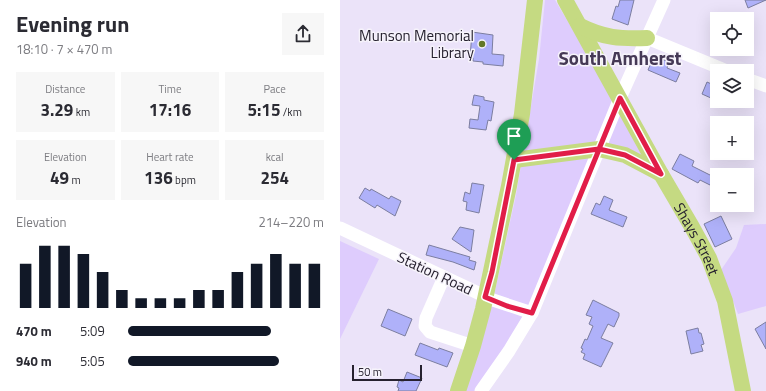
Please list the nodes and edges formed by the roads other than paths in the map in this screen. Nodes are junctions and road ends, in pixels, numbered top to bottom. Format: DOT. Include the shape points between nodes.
graph roads {
  1 [pos="535,0"];
  2 [pos="565,0"];
  3 [pos="664,0"];
  4 [pos="580,26"];
  5 [pos="646,38"];
  6 [pos="710,64"];
  7 [pos="754,82"];
  8 [pos="766,86"];
  9 [pos="620,98"];
  10 [pos="599,149"];
  11 [pos="514,160"];
  12 [pos="661,174"];
  13 [pos="340,228"];
  14 [pos="444,277"];
  15 [pos="485,297"];
  16 [pos="532,313"];
  17 [pos="473,346"];
  18 [pos="458,391"];
  19 [pos="481,391"];
  20 [pos="743,391"];
  1 -- 11 [label="main road"];
  2 -- 4 [label="main road, Shays Street"];
  3 -- 5 [label="street"];
  4 -- 5 [label="main road" via="607,37"];
  4 -- 9 [label="main road, Shays Street"];
  5 -- 6 [label="street"];
  5 -- 9 [label="street"];
  7 -- 8 [label="street"];
  9 -- 10 [label="street"];
  9 -- 12 [label="main road, Shays Street"];
  10 -- 11 [label="main road"];
  10 -- 12 [label="main road" via="625,155"];
  10 -- 16 [label="street"];
  11 -- 15 [label="main road"];
  12 -- 20 [label="main road, Shays Street" via="715,272 728,314"];
  13 -- 14 [label="street, Station Road"];
  14 -- 15 [label="street, Station Road"];
  14 -- 17 [label="street" via="425,326 430,332"];
  15 -- 16 [label="street, Station Road"];
  15 -- 17 [label="main road"];
  16 -- 19 [label="street"];
  17 -- 18 [label="main road"];
}
